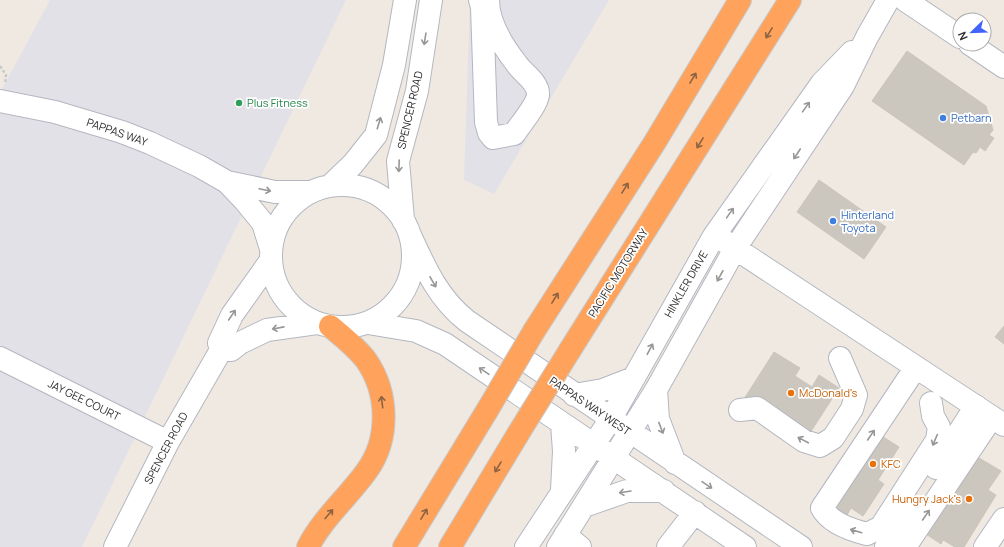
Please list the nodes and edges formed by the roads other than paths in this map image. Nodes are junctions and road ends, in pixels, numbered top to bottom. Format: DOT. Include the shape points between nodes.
graph roads {
  1 [pos="404,0"];
  2 [pos="431,0"];
  3 [pos="480,0"];
  4 [pos="488,0"];
  5 [pos="740,0"];
  6 [pos="790,0"];
  7 [pos="888,0"];
  8 [pos="905,0"];
  9 [pos="952,32"];
  10 [pos="867,36"];
  11 [pos="982,52"];
  12 [pos="1004,67"];
  13 [pos="0,101"];
  14 [pos="227,182"];
  15 [pos="330,186"];
  16 [pos="310,192"];
  17 [pos="406,227"];
  18 [pos="714,236"];
  19 [pos="736,247"];
  20 [pos="271,255"];
  21 [pos="368,323"];
  22 [pos="324,324"];
  23 [pos="221,350"];
  24 [pos="0,358"];
  25 [pos="840,358"];
  26 [pos="916,367"];
  27 [pos="634,378"];
  28 [pos="656,390"];
  29 [pos="574,395"];
  30 [pos="931,404"];
  31 [pos="740,410"];
  32 [pos="991,416"];
  33 [pos="610,420"];
  34 [pos="562,424"];
  35 [pos="630,433"];
  36 [pos="168,442"];
  37 [pos="594,445"];
  38 [pos="614,459"];
  39 [pos="675,463"];
  40 [pos="664,491"];
  41 [pos="562,493"];
  42 [pos="584,506"];
  43 [pos="695,512"];
  44 [pos="1004,519"];
  45 [pos="568,543"];
  46 [pos="115,547"];
  47 [pos="308,547"];
  48 [pos="404,547"];
  49 [pos="450,547"];
  50 [pos="526,547"];
  51 [pos="668,547"];
  52 [pos="745,547"];
  53 [pos="801,547"];
  54 [pos="886,547"];
  55 [pos="904,547"];
  56 [pos="985,547"];
  15 -- 1 [label="street, one-way" via="353,164 376,135 394,66"];
  2 -- 17 [label="street, SPENCER ROAD, one-way" via="417,91 398,161"];
  3 -- 4 [label="street" via="486,122 493,138 514,134 538,95 536,86 518,66 498,34 488,12"];
  48 -- 5 [label="highway, one-way, bridge" via="534,331 654,142"];
  6 -- 49 [label="highway, PACIFIC MOTORWAY, one-way, bridge" via="570,350"];
  7 -- 10 [label="street, HINKLER DRIVE"];
  8 -- 9 [label="street"];
  18 -- 10 [label="street, HINKLER DRIVE, one-way" via="822,83"];
  10 -- 19 [label="street, HINKLER DRIVE, one-way" via="843,86"];
  11 -- 12 [label="street"];
  13 -- 14 [label="street, PAPPAS WAY" via="55,112 122,132 192,163"];
  14 -- 16 [label="street, PAPPAS WAY, one-way" via="275,192"];
  14 -- 20 [label="street, PAPPAS WAY" via="263,224"];
  15 -- 16 [label="street"];
  15 -- 17 [label="street" via="351,185 372,191 390,203"];
  16 -- 20 [label="street" via="291,206 278,226"];
  17 -- 21 [label="street" via="413,256 410,277 401,296 386,312"];
  17 -- 29 [label="street, PAPPAS WAY WEST, one-way" via="435,286 453,310"];
  18 -- 19 [label="street"];
  27 -- 18 [label="street, HINKLER DRIVE, one-way"];
  19 -- 26 [label="street"];
  19 -- 28 [label="street, HINKLER DRIVE, one-way"];
  20 -- 22 [label="street" via="276,280 285,298 299,313"];
  23 -- 20 [label="street, SPENCER ROAD, one-way" via="220,338 232,315"];
  21 -- 22 [label="street" via="349,327"];
  34 -- 21 [label="street, one-way" via="445,344 416,331"];
  22 -- 23 [label="street, one-way" via="267,330 231,350"];
  47 -- 22 [label="highway, one-way" via="317,530 376,456 383,434 382,396 366,361 349,342"];
  23 -- 36 [label="street, SPENCER ROAD"];
  24 -- 36 [label="street, JAY GEE COURT"];
  25 -- 31 [label="street, one-way" via="856,394 852,409 833,438 820,446 804,441 758,408"];
  30 -- 26 [label="street, one-way" via="933,416 940,427 937,440 881,527 867,534 850,530 826,514 822,508"];
  26 -- 32 [label="street"];
  27 -- 29 [label="street" via="603,390"];
  27 -- 33 [label="street, HINKLER DRIVE"];
  28 -- 35 [label="street, HINKLER DRIVE"];
  28 -- 39 [label="street, one-way" via="658,419"];
  29 -- 33 [label="street, PAPPAS WAY WEST"];
  32 -- 54 [label="street"];
  55 -- 32 [label="street, one-way"];
  33 -- 35 [label="street, PAPPAS WAY WEST"];
  33 -- 37 [label="street, HINKLER DRIVE"];
  34 -- 37 [label="street"];
  34 -- 41 [label="street"];
  35 -- 38 [label="street, HINKLER DRIVE"];
  35 -- 39 [label="street, PAPPAS WAY WEST"];
  36 -- 46 [label="street, SPENCER ROAD"];
  37 -- 38 [label="street"];
  37 -- 41 [label="street, HINKLER DRIVE"];
  38 -- 40 [label="street"];
  38 -- 42 [label="street, HINKLER DRIVE"];
  39 -- 53 [label="street, PAPPAS WAY WEST, one-way"];
  40 -- 42 [label="street, one-way" via="627,491"];
  40 -- 43 [label="street"];
  41 -- 50 [label="street, HINKLER DRIVE"];
  42 -- 45 [label="street, HINKLER DRIVE"];
  43 -- 51 [label="street"];
  43 -- 52 [label="street"];
  44 -- 56 [label="street"];
}
